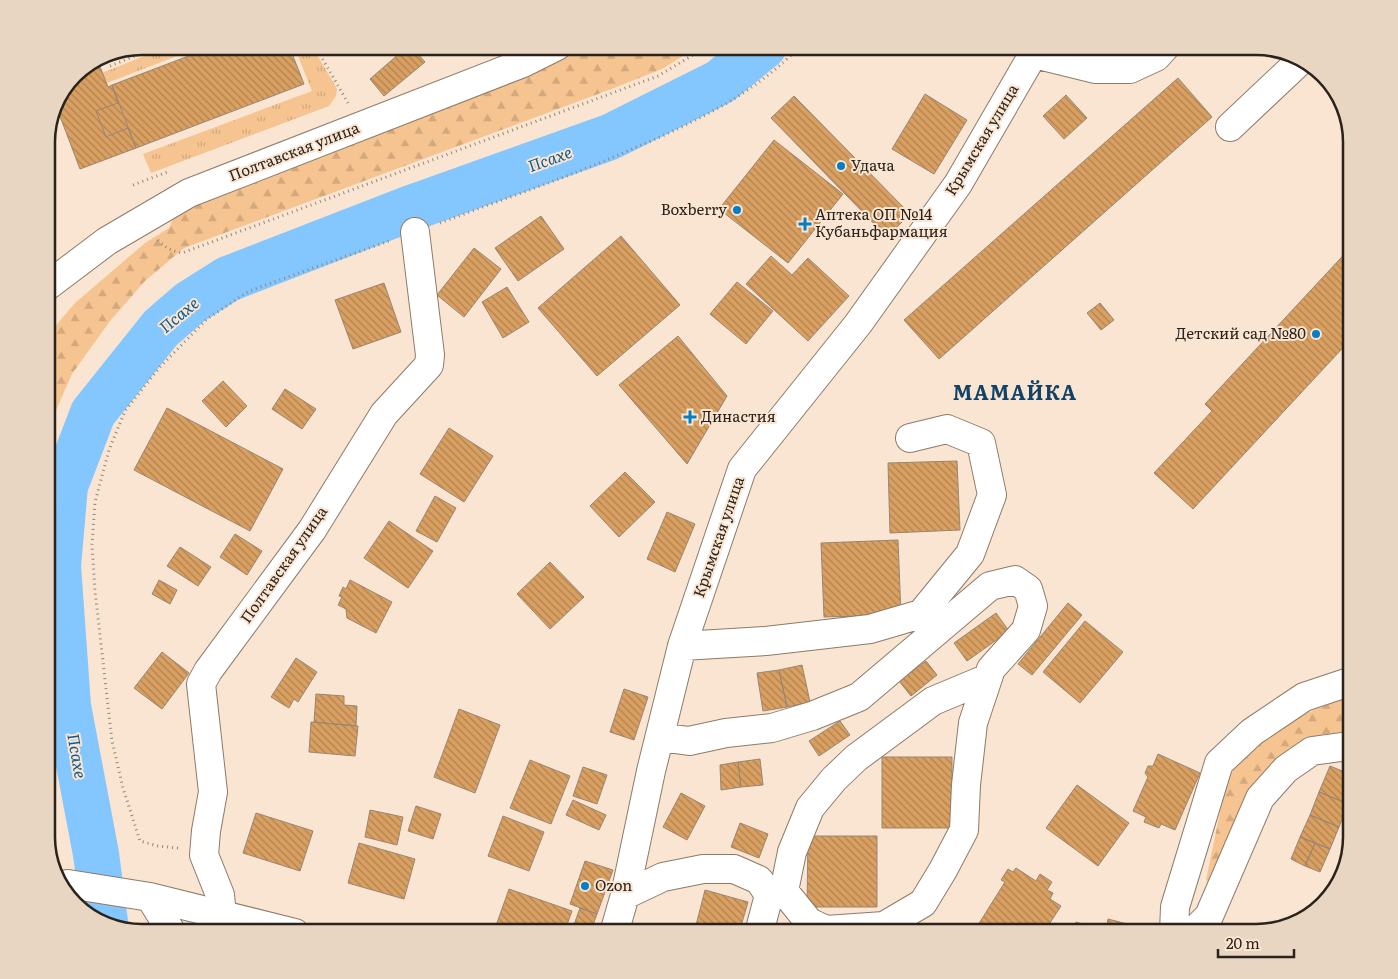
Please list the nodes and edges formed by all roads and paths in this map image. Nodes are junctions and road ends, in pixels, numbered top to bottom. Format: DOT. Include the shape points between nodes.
graph roads {
  1 [pos="320,55"];
  2 [pos="520,55"];
  3 [pos="693,55"];
  4 [pos="792,55"];
  5 [pos="1033,55"];
  6 [pos="1052,55"];
  7 [pos="1158,55"];
  8 [pos="136,56"];
  9 [pos="1296,65"];
  10 [pos="110,66"];
  11 [pos="348,103"];
  12 [pos="1230,127"];
  13 [pos="149,216"];
  14 [pos="415,232"];
  15 [pos="55,280"];
  16 [pos="910,438"];
  17 [pos="682,646"];
  18 [pos="988,678"];
  19 [pos="1343,684"];
  20 [pos="660,737"];
  21 [pos="1343,747"];
  22 [pos="204,840"];
  23 [pos="71,887"];
  24 [pos="625,895"];
  25 [pos="150,897"];
  26 [pos="222,916"];
  27 [pos="166,924"];
  28 [pos="244,924"];
  29 [pos="617,924"];
  30 [pos="761,924"];
  31 [pos="813,924"];
  32 [pos="887,924"];
  33 [pos="1174,924"];
  34 [pos="1201,924"];
  1 -- 11 [label="path"];
  2 -- 13 [label="main road, Полтавская улица" via="189,193"];
  3 -- 13 [label="path" via="658,76 182,253 158,241"];
  4 -- 14 [label="path" via="738,96 677,130 581,171"];
  5 -- 17 [label="main road, Крымская улица" via="952,191 858,324 742,470"];
  6 -- 7 [label="main road" via="1095,69 1130,69"];
  8 -- 10 [label="path"];
  9 -- 12 [label="main road"];
  13 -- 15 [label="main road, Полтавская улица" via="107,241"];
  14 -- 22 [label="main road, Полтавская улица" via="429,365 384,414 312,530 201,684 213,792"];
  14 -- 22 [label="path" via="249,291 207,319 160,367 125,411 109,450 95,502 92,545 112,741 123,788 140,841 177,848"];
  16 -- 17 [label="main road" via="947,428 981,442 992,495 970,554 921,614 870,629 766,641"];
  17 -- 20 [label="main road, Крымская улица"];
  18 -- 20 [label="main road" via="990,669 1026,630 1033,606 1028,589 1015,580 990,586 859,696 812,716 772,728 726,732 689,741"];
  18 -- 31 [label="main road" via="933,700 856,758 810,808 792,852 784,891"];
  18 -- 32 [label="main road" via="972,723 964,830 923,903"];
  19 -- 33 [label="main road" via="1304,697 1252,732 1219,763 1175,907"];
  20 -- 24 [label="main road, Крымская улица"];
  21 -- 34 [label="main road" via="1312,751 1286,769 1260,798 1209,916"];
  22 -- 26 [label="main road, Полтавская улица" via="204,855 220,895"];
  23 -- 25 [label="main road"];
  24 -- 29 [label="main road, Крымская улица"];
  24 -- 30 [label="main road" via="663,877 703,869 734,869 759,880 769,895"];
  25 -- 26 [label="main road"];
  25 -- 27 [label="main road"];
  26 -- 28 [label="main road"];
}
